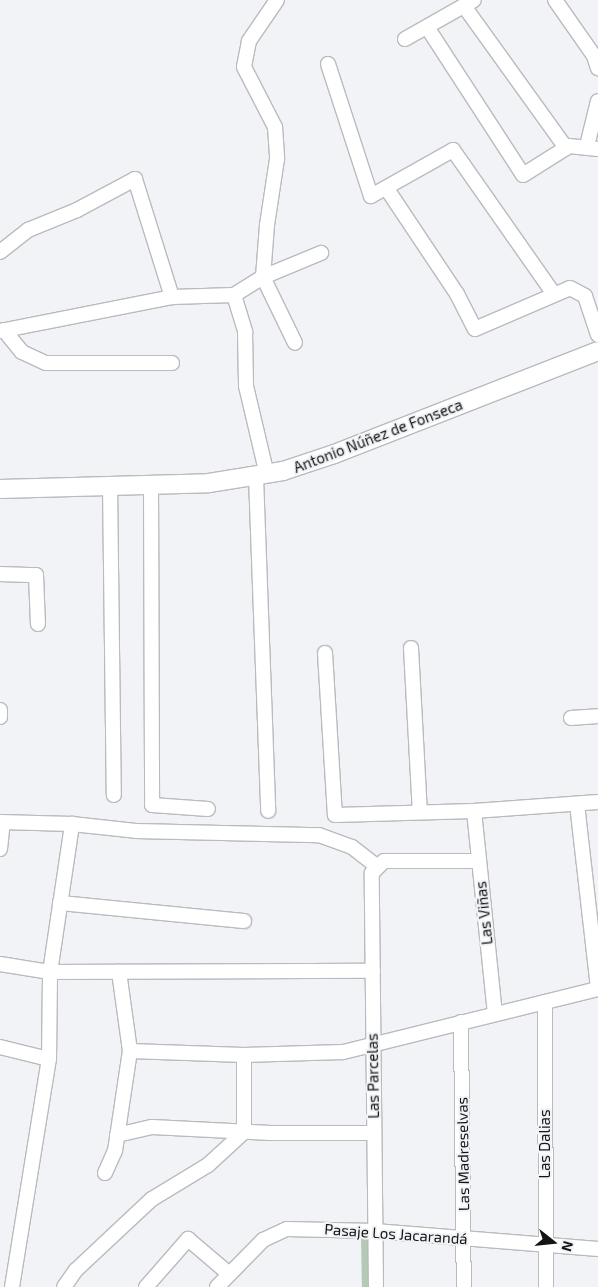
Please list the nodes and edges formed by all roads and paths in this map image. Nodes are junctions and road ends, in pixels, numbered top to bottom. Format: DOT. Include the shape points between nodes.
graph roads {
  1 [pos="277,0"];
  2 [pos="555,0"];
  3 [pos="469,3"];
  4 [pos="427,27"];
  5 [pos="405,39"];
  6 [pos="328,64"];
  7 [pos="598,68"];
  8 [pos="598,101"];
  9 [pos="566,148"];
  10 [pos="592,148"];
  11 [pos="388,189"];
  12 [pos="0,252"];
  13 [pos="321,253"];
  14 [pos="263,278"];
  15 [pos="553,293"];
  16 [pos="234,295"];
  17 [pos="172,296"];
  18 [pos="2,330"];
  19 [pos="598,335"];
  20 [pos="295,343"];
  21 [pos="598,351"];
  22 [pos="172,363"];
  23 [pos="261,476"];
  24 [pos="110,484"];
  25 [pos="151,484"];
  26 [pos="0,489"];
  27 [pos="0,574"];
  28 [pos="38,624"];
  29 [pos="411,648"];
  30 [pos="325,653"];
  31 [pos="0,710"];
  32 [pos="598,716"];
  33 [pos="0,717"];
  34 [pos="571,718"];
  35 [pos="114,796"];
  36 [pos="598,802"];
  37 [pos="577,804"];
  38 [pos="208,809"];
  39 [pos="268,811"];
  40 [pos="474,811"];
  41 [pos="420,812"];
  42 [pos="2,822"];
  43 [pos="72,824"];
  44 [pos="0,849"];
  45 [pos="478,861"];
  46 [pos="376,866"];
  47 [pos="60,903"];
  48 [pos="244,921"];
  49 [pos="0,964"];
  50 [pos="373,971"];
  51 [pos="50,972"];
  52 [pos="119,972"];
  53 [pos="598,988"];
  54 [pos="545,1002"];
  55 [pos="495,1014"];
  56 [pos="460,1022"];
  57 [pos="372,1043"];
  58 [pos="0,1047"];
  59 [pos="130,1051"];
  60 [pos="244,1055"];
  61 [pos="50,1059"];
  62 [pos="244,1132"];
  63 [pos="374,1133"];
  64 [pos="116,1135"];
  65 [pos="105,1173"];
  66 [pos="375,1231"];
  67 [pos="464,1239"];
  68 [pos="546,1246"];
  69 [pos="598,1249"];
  70 [pos="228,1273"];
  71 [pos="12,1287"];
  72 [pos="64,1287"];
  73 [pos="146,1287"];
  74 [pos="217,1287"];
  75 [pos="376,1287"];
  76 [pos="464,1287"];
  77 [pos="546,1287"];
  1 -- 14 [label="street" via="249,41 244,67 269,112 277,141"];
  2 -- 7 [label="street" via="594,56"];
  3 -- 4 [label="street"];
  3 -- 9 [label="street"];
  4 -- 5 [label="street"];
  4 -- 9 [label="street" via="523,175"];
  6 -- 11 [label="street" via="371,196"];
  8 -- 10 [label="street"];
  9 -- 10 [label="street"];
  11 -- 15 [label="street" via="457,294 475,328"];
  11 -- 15 [label="street" via="453,150"];
  12 -- 17 [label="street" via="28,230 77,210 135,179"];
  13 -- 14 [label="street"];
  14 -- 16 [label="street"];
  14 -- 20 [label="street"];
  15 -- 19 [label="street" via="570,288 585,296"];
  16 -- 17 [label="street"];
  16 -- 23 [label="street" via="245,332 246,386"];
  17 -- 18 [label="street"];
  18 -- 22 [label="street" via="22,352 46,363"];
  21 -- 23 [label="main road, Antonio Núñez de Fonseca" via="334,454"];
  23 -- 25 [label="main road, Antonio Núñez de Fonseca" via="209,483"];
  23 -- 39 [label="street"];
  24 -- 25 [label="main road, Antonio Núñez de Fonseca"];
  24 -- 26 [label="main road, Antonio Núñez de Fonseca"];
  24 -- 35 [label="street"];
  25 -- 38 [label="street" via="152,805"];
  27 -- 28 [label="street" via="36,575"];
  29 -- 41 [label="street"];
  30 -- 41 [label="street" via="335,815"];
  31 -- 33 [label="street"];
  32 -- 34 [label="street"];
  36 -- 37 [label="street"];
  37 -- 40 [label="street"];
  37 -- 53 [label="street"];
  40 -- 41 [label="street"];
  40 -- 45 [label="street, Las Viñas"];
  42 -- 43 [label="street"];
  42 -- 44 [label="street"];
  43 -- 46 [label="street" via="136,831 319,835 352,846"];
  43 -- 47 [label="street"];
  45 -- 46 [label="street" via="389,860"];
  45 -- 55 [label="street, Las Viñas"];
  46 -- 50 [label="street, Las Parcelas" via="372,876"];
  47 -- 48 [label="street"];
  47 -- 51 [label="street"];
  49 -- 51 [label="street"];
  50 -- 52 [label="street"];
  50 -- 57 [label="street, Las Parcelas"];
  51 -- 52 [label="street"];
  51 -- 61 [label="street"];
  52 -- 59 [label="street"];
  53 -- 54 [label="street"];
  54 -- 55 [label="street"];
  54 -- 68 [label="street, Las Dalias"];
  55 -- 56 [label="street"];
  56 -- 57 [label="street"];
  56 -- 67 [label="street, Las Madreselvas"];
  57 -- 60 [label="street" via="342,1052"];
  57 -- 63 [label="street, Las Parcelas"];
  58 -- 61 [label="street"];
  59 -- 60 [label="street"];
  59 -- 64 [label="street"];
  60 -- 62 [label="street"];
  61 -- 71 [label="street"];
  62 -- 63 [label="street"];
  62 -- 64 [label="street" via="152,1127"];
  62 -- 72 [label="street" via="208,1165 152,1199 76,1270"];
  63 -- 66 [label="street, Las Parcelas"];
  64 -- 65 [label="street" via="115,1151"];
  66 -- 67 [label="street, Pasaje Los Jacarandá"];
  66 -- 70 [label="street, Pasaje Los Jacarandá" via="280,1230 263,1240"];
  66 -- 75 [label="street, Las Parcelas"];
  67 -- 68 [label="street, Pasaje Los Jacarandá"];
  67 -- 76 [label="street, Las Madreselvas"];
  68 -- 69 [label="street, Pasaje Los Jacarandá"];
  68 -- 77 [label="street, Las Dalias"];
  70 -- 73 [label="street" via="188,1239"];
  70 -- 74 [label="street, Pasaje Los Jacarandá"];
}
